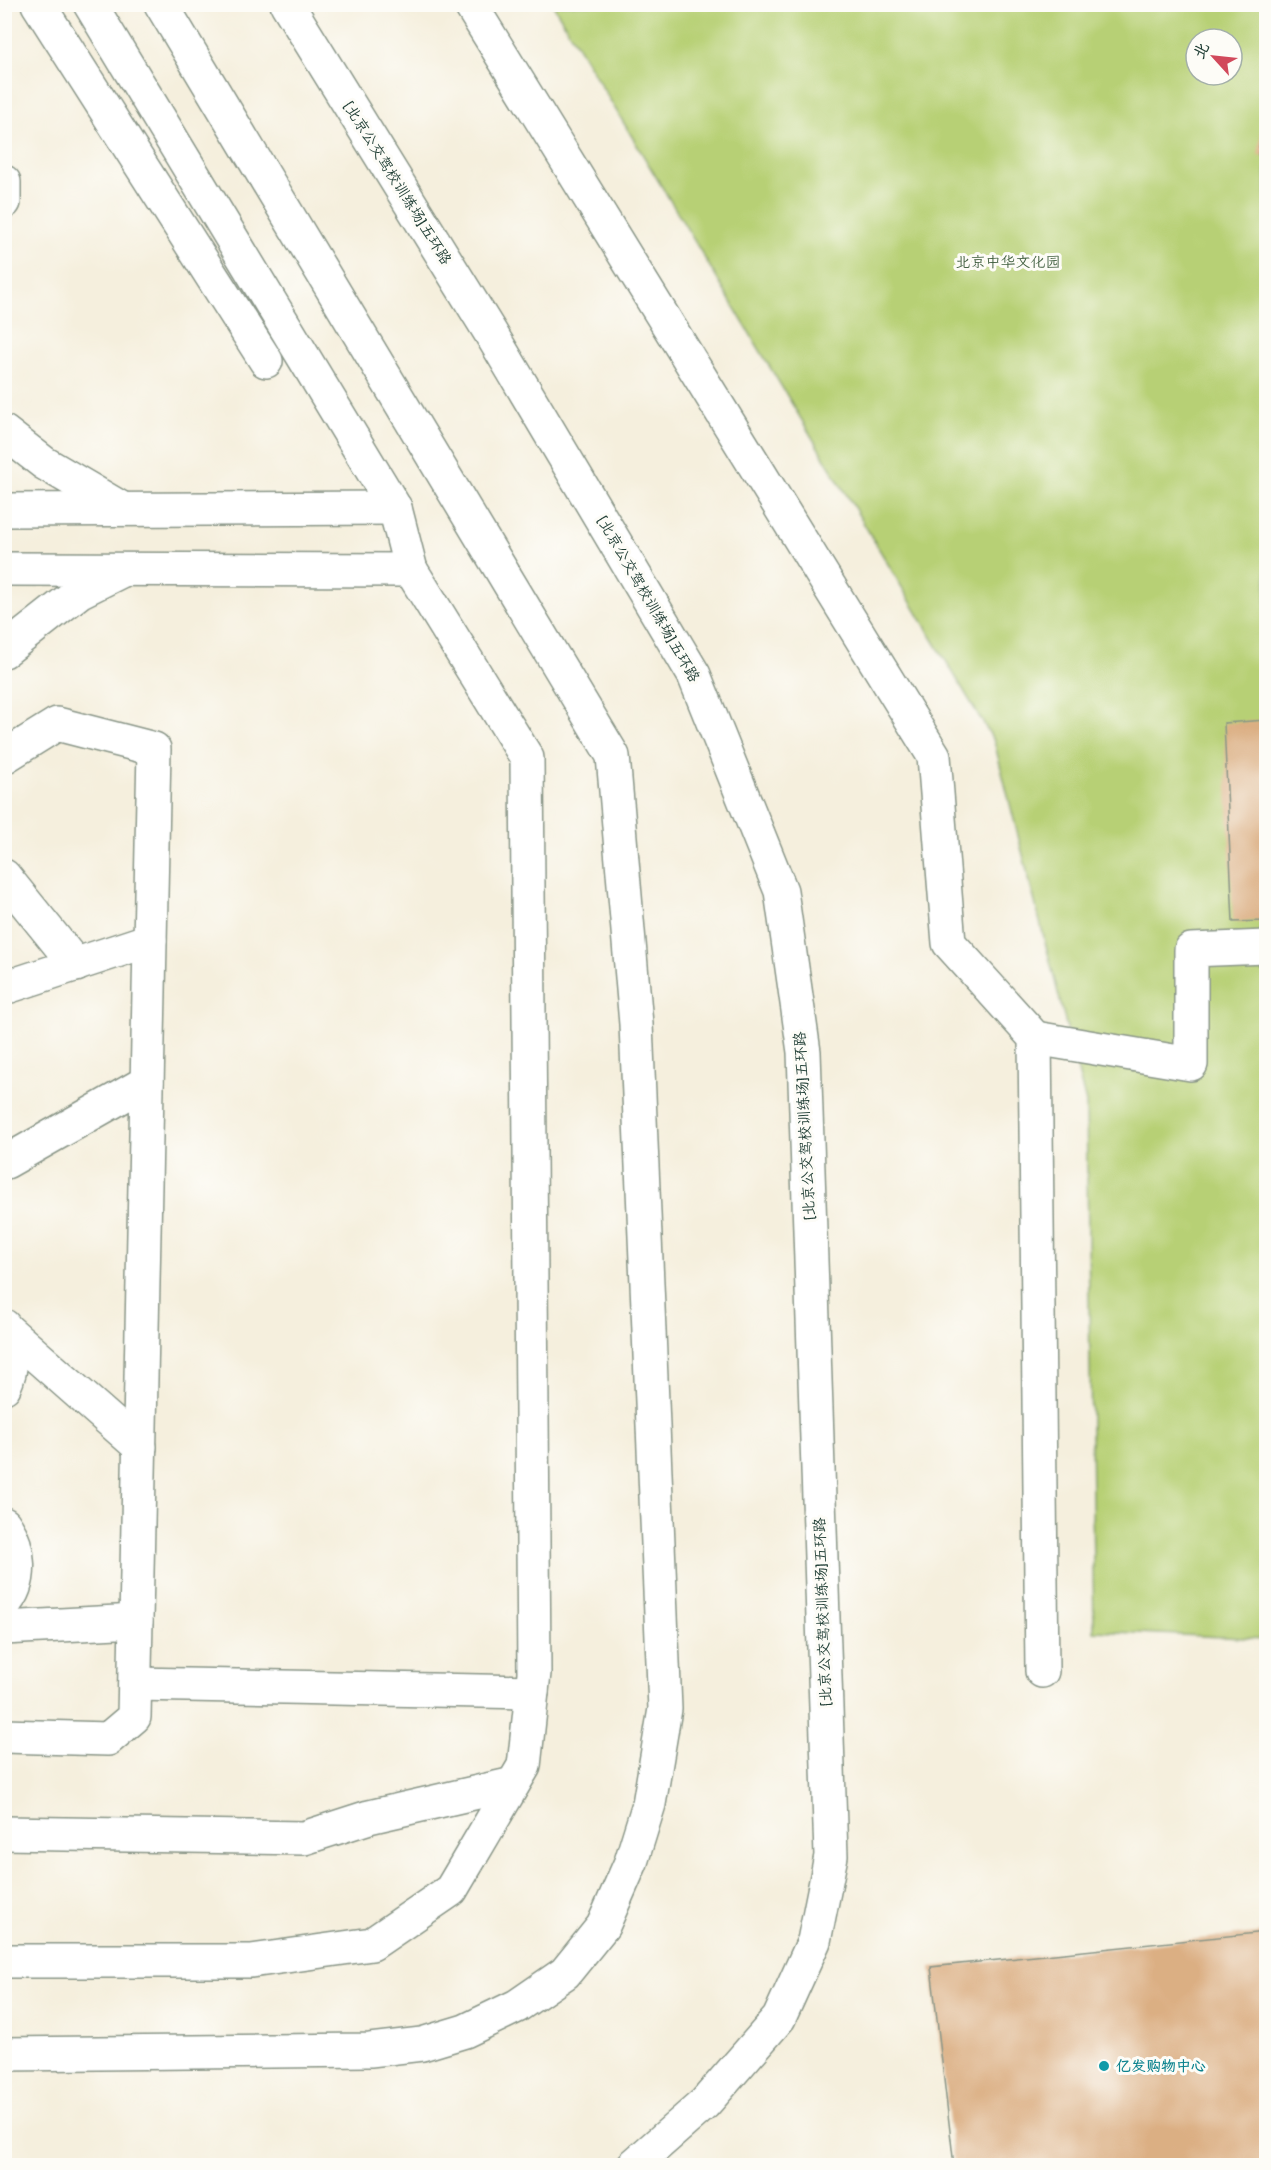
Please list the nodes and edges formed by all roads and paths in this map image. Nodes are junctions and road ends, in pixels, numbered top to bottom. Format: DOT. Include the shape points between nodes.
graph roads {
  1 [pos="38,4"];
  2 [pos="90,4"];
  3 [pos="161,4"];
  4 [pos="287,4"];
  5 [pos="470,4"];
  6 [pos="4,182"];
  7 [pos="4,202"];
  8 [pos="266,361"];
  9 [pos="4,432"];
  10 [pos="395,508"];
  11 [pos="124,509"];
  12 [pos="4,510"];
  13 [pos="127,568"];
  14 [pos="4,569"];
  15 [pos="411,570"];
  16 [pos="4,651"];
  17 [pos="4,757"];
  18 [pos="4,876"];
  19 [pos="150,940"];
  20 [pos="1266,947"];
  21 [pos="76,965"];
  22 [pos="4,988"];
  23 [pos="1035,1038"];
  24 [pos="147,1082"];
  25 [pos="4,1161"];
  26 [pos="5,1327"];
  27 [pos="4,1387"];
  28 [pos="140,1447"];
  29 [pos="4,1524"];
  30 [pos="4,1604"];
  31 [pos="136,1621"];
  32 [pos="4,1628"];
  33 [pos="1042,1671"];
  34 [pos="135,1684"];
  35 [pos="532,1692"];
  36 [pos="4,1736"];
  37 [pos="513,1784"];
  38 [pos="4,1833"];
  39 [pos="4,1961"];
  40 [pos="4,2054"];
  41 [pos="633,2166"];
  1 -- 8 [label="street"];
  2 -- 10 [label="street"];
  3 -- 40 [label="street" via="613,756 636,1024 665,1709 649,1804 631,1862 603,1926 565,1974 517,2007 465,2031 422,2044 370,2050"];
  4 -- 41 [label="street, [北京公交驾校训练场]五环路" via="490,332 694,675 781,891 804,1052 831,1856 814,1941 779,2018 705,2103"];
  5 -- 23 [label="street" via="934,756 949,943"];
  6 -- 7 [label="street"];
  9 -- 11 [label="street" via="44,463"];
  10 -- 11 [label="street"];
  10 -- 15 [label="street"];
  11 -- 12 [label="street"];
  13 -- 14 [label="street"];
  13 -- 15 [label="street"];
  13 -- 16 [label="street" via="79,592"];
  15 -- 35 [label="street" via="527,758"];
  17 -- 19 [label="street" via="57,724 154,749"];
  18 -- 21 [label="street"];
  19 -- 21 [label="street"];
  19 -- 24 [label="street"];
  20 -- 23 [label="street" via="1191,950 1191,1064"];
  21 -- 22 [label="street"];
  23 -- 33 [label="street"];
  24 -- 25 [label="street"];
  24 -- 28 [label="street"];
  26 -- 27 [label="street" via="12,1352 10,1375"];
  26 -- 28 [label="street"];
  28 -- 31 [label="street"];
  29 -- 30 [label="street" via="12,1535 17,1557 16,1580"];
  31 -- 32 [label="street"];
  31 -- 34 [label="street"];
  34 -- 35 [label="street"];
  34 -- 36 [label="street" via="135,1717 108,1739"];
  35 -- 37 [label="street" via="524,1766"];
  37 -- 38 [label="street" via="369,1817 304,1838"];
  37 -- 39 [label="street" via="451,1890 372,1944 251,1961"];
}
